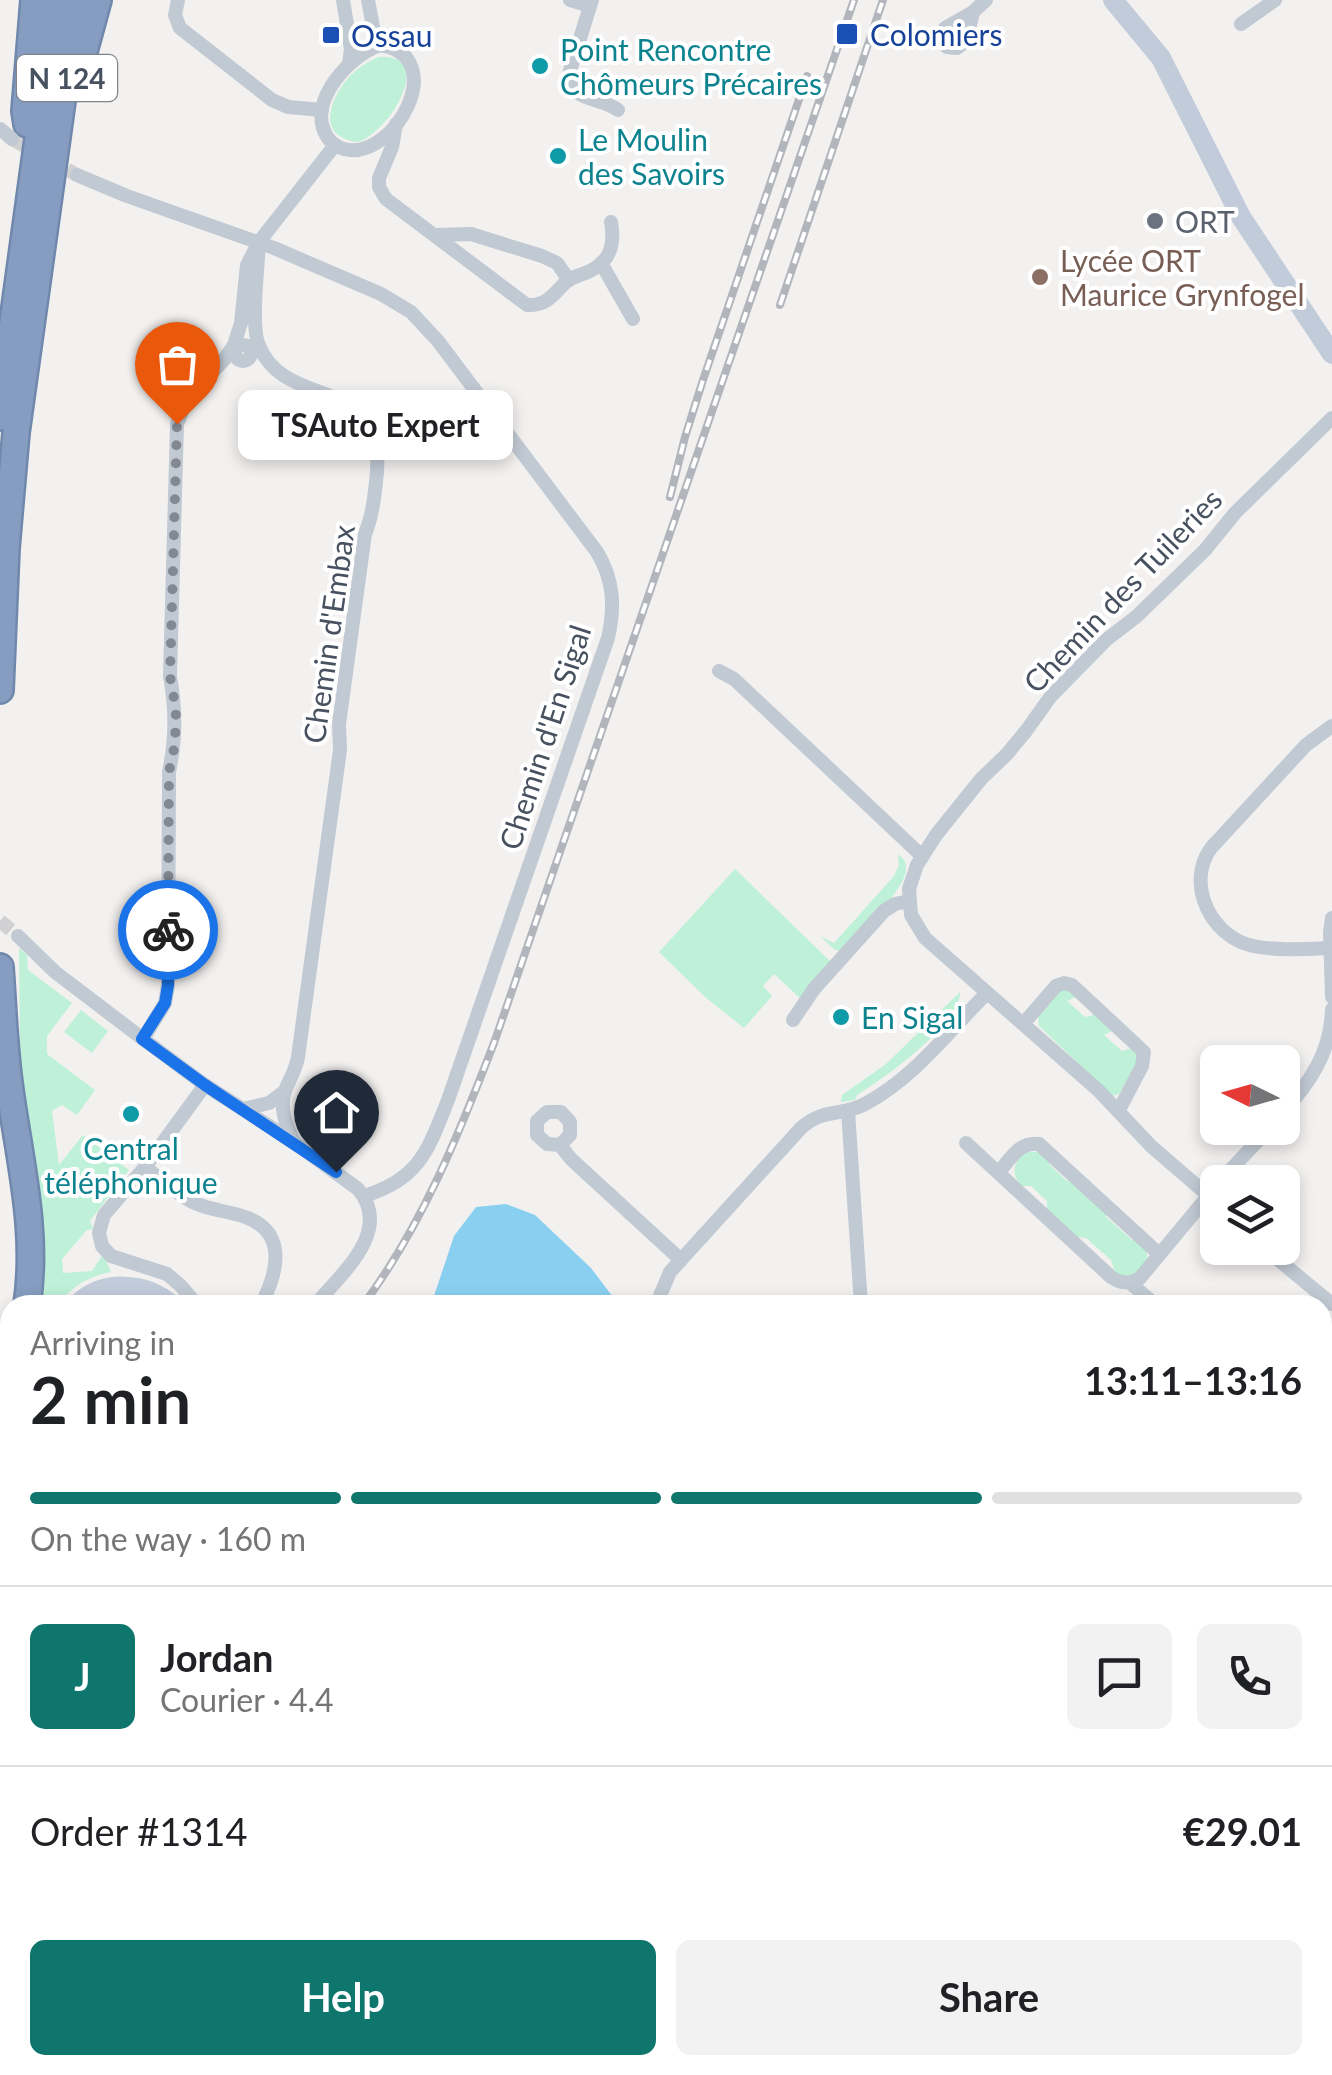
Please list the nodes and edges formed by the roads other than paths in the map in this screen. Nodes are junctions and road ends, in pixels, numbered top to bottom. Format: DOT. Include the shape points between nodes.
graph roads {
  1 [pos="34,0"];
  2 [pos="57,0"];
  3 [pos="76,0"];
  4 [pos="98,0"];
  5 [pos="178,0"];
  6 [pos="342,0"];
  7 [pos="368,0"];
  8 [pos="570,0"];
  9 [pos="986,0"];
  10 [pos="1112,0"];
  11 [pos="1275,0"];
  12 [pos="591,3"];
  13 [pos="973,12"];
  14 [pos="1242,24"];
  15 [pos="384,45"];
  16 [pos="349,64"];
  17 [pos="322,110"];
  18 [pos="618,110"];
  19 [pos="396,124"];
  20 [pos="335,145"];
  21 [pos="45,158"];
  22 [pos="76,175"];
  23 [pos="611,222"];
  24 [pos="435,235"];
  25 [pos="259,242"];
  26 [pos="601,263"];
  27 [pos="569,280"];
  28 [pos="633,319"];
  29 [pos="247,348"];
  30 [pos="1332,354"];
  31 [pos="0,418"];
  32 [pos="1332,418"];
  33 [pos="719,671"];
  34 [pos="0,690"];
  35 [pos="1332,726"];
  36 [pos="922,856"];
  37 [pos="909,902"];
  38 [pos="1332,918"];
  39 [pos="18,936"];
  40 [pos="1331,948"];
  41 [pos="0,967"];
  42 [pos="986,994"];
  43 [pos="1332,997"];
  44 [pos="1332,1010"];
  45 [pos="794,1020"];
  46 [pos="1023,1024"];
  47 [pos="142,1039"];
  48 [pos="205,1085"];
  49 [pos="284,1092"];
  50 [pos="1300,1094"];
  51 [pos="243,1109"];
  52 [pos="1119,1110"];
  53 [pos="848,1111"];
  54 [pos="294,1142"];
  55 [pos="966,1142"];
  56 [pos="560,1145"];
  57 [pos="1255,1145"];
  58 [pos="1238,1165"];
  59 [pos="145,1166"];
  60 [pos="998,1172"];
  61 [pos="1200,1181"];
  62 [pos="364,1196"];
  63 [pos="1200,1209"];
  64 [pos="1159,1254"];
  65 [pos="680,1260"];
  66 [pos="1285,1265"];
  67 [pos="1130,1283"];
  68 [pos="146,1290"];
  69 [pos="28,1295"];
  70 [pos="89,1295"];
  71 [pos="151,1295"];
  72 [pos="157,1295"];
  73 [pos="189,1295"];
  74 [pos="266,1295"];
  75 [pos="324,1295"];
  76 [pos="660,1295"];
  77 [pos="860,1295"];
  78 [pos="1144,1295"];
  79 [pos="1321,1295"];
  1 -- 21 [label="highway" via="25,111"];
  2 -- 21 [label="highway, N 124"];
  3 -- 21 [label="highway, N 124"];
  4 -- 21 [label="highway" via="70,128"];
  5 -- 17 [label="street" via="176,19 184,32 279,104"];
  6 -- 16 [label="street"];
  7 -- 15 [label="street" via="374,32"];
  8 -- 12 [label="street"];
  9 -- 13 [label="street"];
  10 -- 30 [label="main road" via="1161,58 1245,224"];
  11 -- 14 [label="street"];
  12 -- 18 [label="street" via="569,84"];
  15 -- 16 [label="street"];
  15 -- 19 [label="street" via="409,61 414,76 414,92"];
  16 -- 17 [label="street"];
  17 -- 20 [label="street"];
  19 -- 20 [label="street" via="367,147"];
  19 -- 24 [label="street" via="379,182 386,199"];
  20 -- 25 [label="street"];
  21 -- 31 [label="highway, N 124"];
  21 -- 34 [label="highway, N 124" via="6,548"];
  22 -- 25 [label="street, Chemin d'En Sigal"];
  23 -- 26 [label="street" via="613,244"];
  24 -- 27 [label="street" via="471,234 542,256"];
  24 -- 27 [label="street" via="527,305 548,301"];
  25 -- 29 [label="street" via="247,266"];
  25 -- 62 [label="street, Chemin d'En Sigal" via="392,299 425,325 597,552 612,592 602,657 436,1130 408,1175"];
  26 -- 27 [label="street"];
  26 -- 28 [label="street"];
  29 -- 47 [label="street" via="188,399 177,424 168,985 165,1003"];
  29 -- 49 [label="street, Chemin d'Embax" via="286,377 362,413 379,463 298,1058"];
  32 -- 36 [label="street, Chemin des Tuileries" via="1206,550 1051,696"];
  33 -- 36 [label="street"];
  35 -- 40 [label="street" via="1306,745 1211,848 1200,886 1213,918 1245,944"];
  36 -- 37 [label="street"];
  37 -- 42 [label="street" via="925,938"];
  37 -- 45 [label="street" via="884,911"];
  38 -- 40 [label="street"];
  39 -- 47 [label="street"];
  40 -- 43 [label="street"];
  41 -- 69 [label="highway" via="9,1084 31,1224"];
  42 -- 46 [label="street"];
  42 -- 53 [label="street" via="901,1081"];
  44 -- 50 [label="street" via="1320,1063"];
  46 -- 52 [label="street"];
  46 -- 52 [label="street" via="1056,986 1072,985 1144,1052"];
  47 -- 48 [label="street"];
  48 -- 51 [label="street"];
  48 -- 59 [label="street"];
  49 -- 51 [label="street"];
  49 -- 54 [label="street, Chemin d'Embax"];
  51 -- 54 [label="street"];
  52 -- 61 [label="street" via="1151,1146"];
  53 -- 65 [label="street" via="810,1119"];
  53 -- 77 [label="street"];
  54 -- 62 [label="street"];
  55 -- 60 [label="street"];
  56 -- 65 [label="street"];
  57 -- 58 [label="street"];
  59 -- 73 [label="street" via="104,1215 100,1242 114,1257 167,1274"];
  59 -- 74 [label="street" via="193,1203 247,1218 266,1233 277,1257"];
  60 -- 64 [label="street" via="1020,1148 1039,1144"];
  60 -- 67 [label="street" via="1111,1278"];
  62 -- 75 [label="street" via="370,1224 363,1246"];
  63 -- 64 [label="street"];
  64 -- 67 [label="street"];
  65 -- 76 [label="street"];
  66 -- 79 [label="street"];
  67 -- 78 [label="street"];
  68 -- 70 [label="main road" via="120,1286"];
  68 -- 71 [label="main road"];
  68 -- 72 [label="main road"];
}
